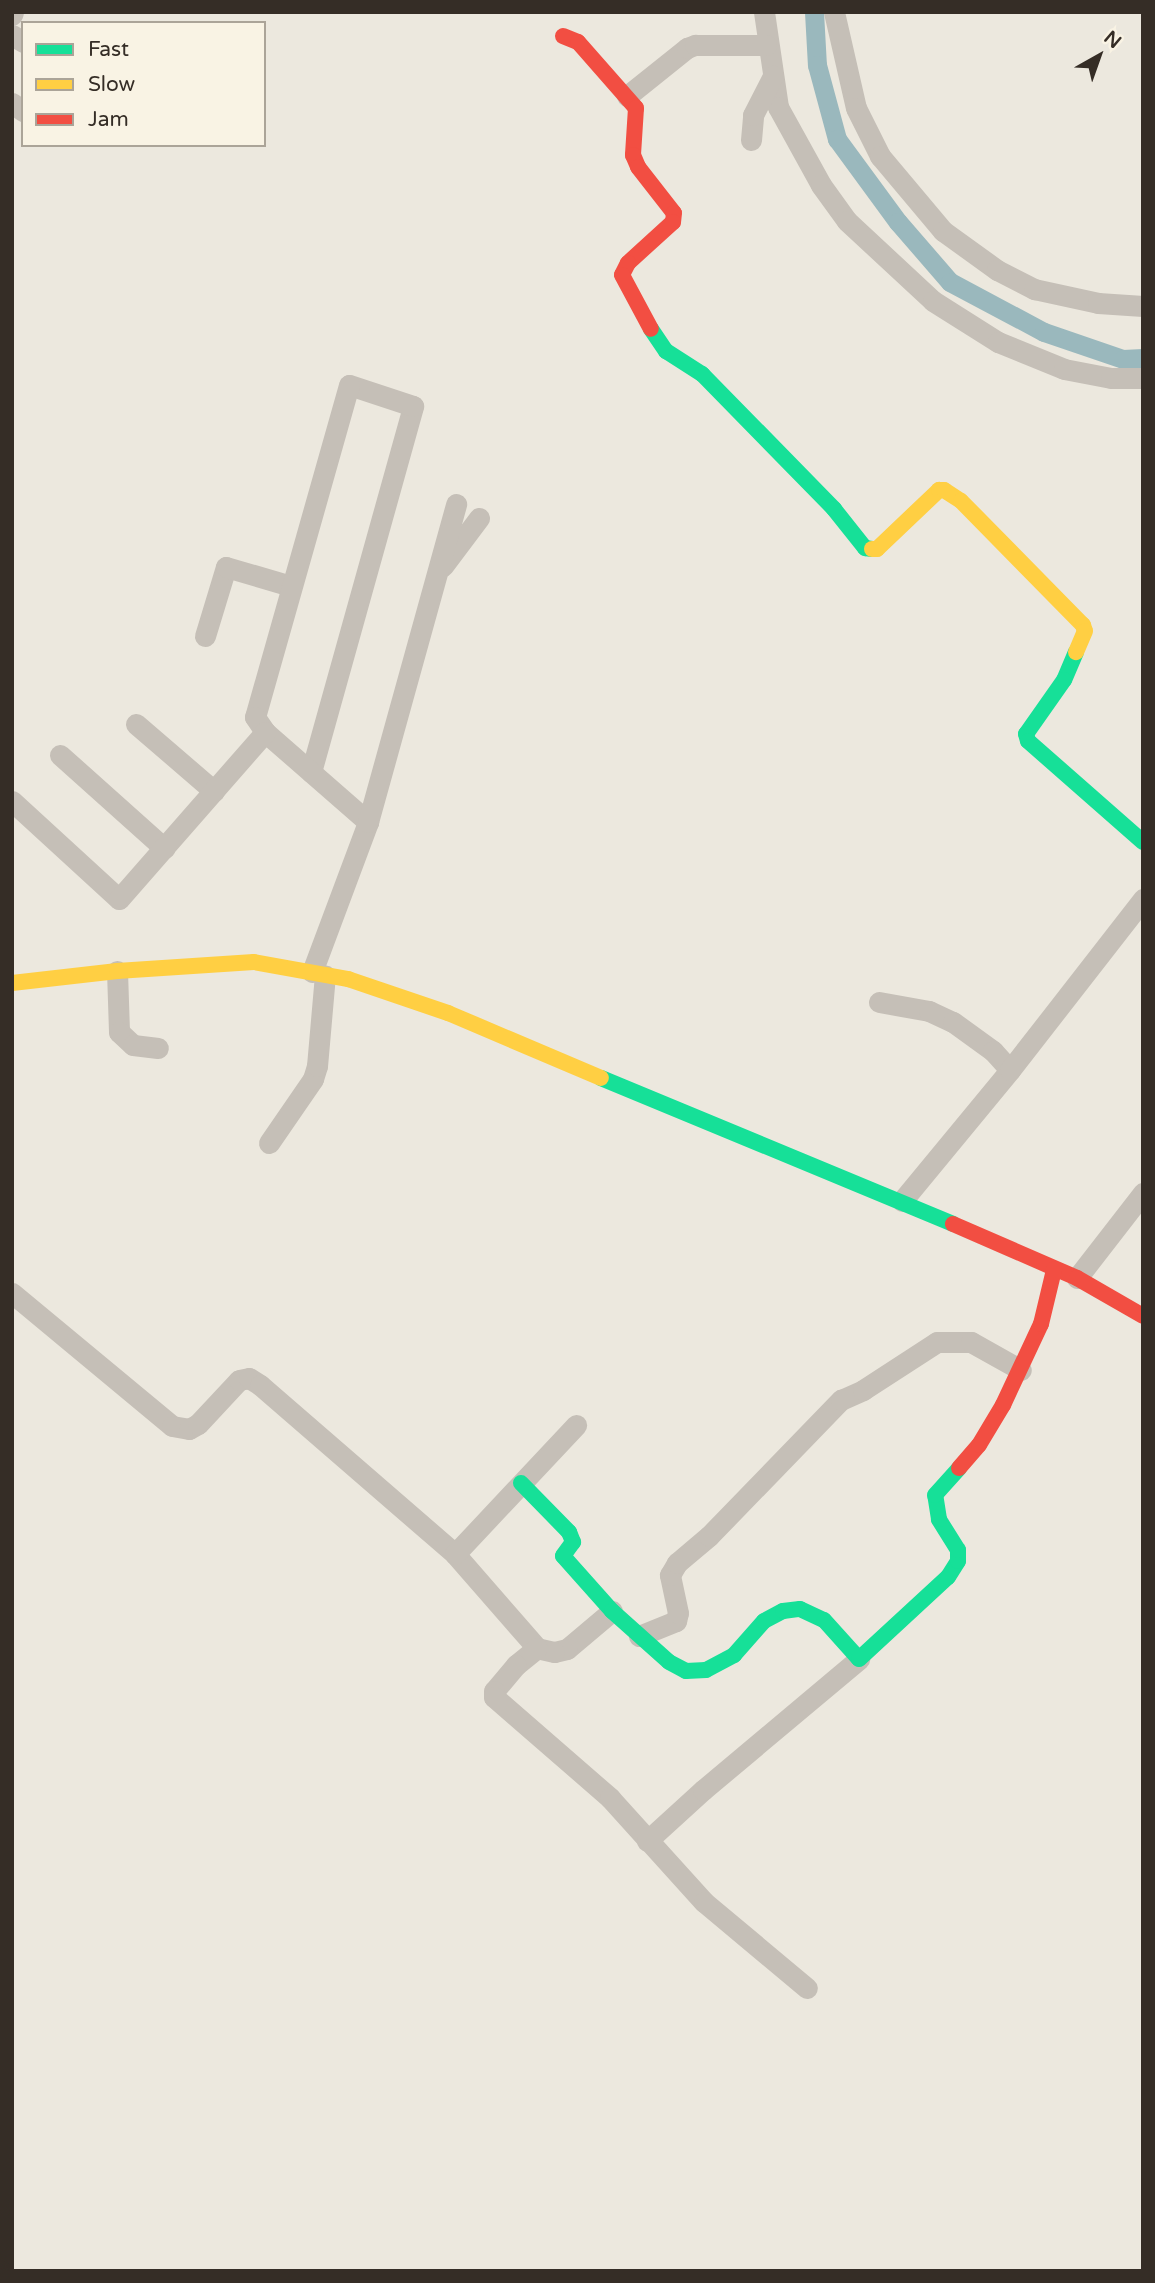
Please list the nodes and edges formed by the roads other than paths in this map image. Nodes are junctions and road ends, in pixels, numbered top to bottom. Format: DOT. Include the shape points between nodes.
graph roads {
  1 [pos="764,12"];
  2 [pos="834,12"];
  3 [pos="563,36"];
  4 [pos="766,45"];
  5 [pos="773,76"];
  6 [pos="626,96"];
  7 [pos="751,140"];
  8 [pos="1143,306"];
  9 [pos="1143,378"];
  10 [pos="456,504"];
  11 [pos="479,518"];
  12 [pos="436,577"];
  13 [pos="291,586"];
  14 [pos="205,636"];
  15 [pos="136,724"];
  16 [pos="265,732"];
  17 [pos="60,755"];
  18 [pos="311,772"];
  19 [pos="214,791"];
  20 [pos="12,802"];
  21 [pos="368,822"];
  22 [pos="1143,842"];
  23 [pos="164,848"];
  24 [pos="1143,899"];
  25 [pos="117,971"];
  26 [pos="318,973"];
  27 [pos="12,983"];
  28 [pos="879,1002"];
  29 [pos="158,1048"];
  30 [pos="1010,1070"];
  31 [pos="269,1143"];
  32 [pos="1143,1193"];
  33 [pos="902,1201"];
  34 [pos="1055,1270"];
  35 [pos="1077,1278"];
  36 [pos="12,1293"];
  37 [pos="1143,1316"];
  38 [pos="1021,1370"];
  39 [pos="576,1425"];
  40 [pos="521,1483"];
  41 [pos="455,1554"];
  42 [pos="612,1611"];
  43 [pos="639,1636"];
  44 [pos="537,1647"];
  45 [pos="859,1659"];
  46 [pos="647,1841"];
  47 [pos="807,1988"];
  1 -- 4 [label="street"];
  2 -- 8 [label="street" via="856,108 880,156 943,231 997,270 1034,289 1098,303"];
  3 -- 6 [label="street" via="578,42"];
  4 -- 5 [label="street"];
  4 -- 6 [label="street" via="695,45"];
  5 -- 7 [label="street" via="753,115"];
  5 -- 9 [label="street" via="778,107 821,185 847,221 933,301 998,342 1064,369 1111,378"];
  6 -- 22 [label="street" via="636,108 633,155 674,213 673,222 628,263 622,275 655,337 666,351 702,374 774,445 864,548 877,549 944,490 1083,625 1085,631 1064,680 1026,734 1028,741"];
  10 -- 12 [label="street"];
  11 -- 12 [label="street"];
  12 -- 21 [label="street"];
  13 -- 14 [label="street" via="226,567"];
  13 -- 16 [label="street" via="255,717"];
  13 -- 18 [label="street" via="349,385 413,406"];
  15 -- 19 [label="street"];
  16 -- 18 [label="street"];
  16 -- 19 [label="street"];
  17 -- 23 [label="street"];
  18 -- 21 [label="street"];
  19 -- 23 [label="street"];
  20 -- 23 [label="street" via="119,900"];
  21 -- 26 [label="street"];
  24 -- 30 [label="street"];
  25 -- 26 [label="street" via="254,962"];
  25 -- 27 [label="street"];
  25 -- 29 [label="street" via="120,1032 134,1045"];
  26 -- 31 [label="street" via="317,1066"];
  26 -- 33 [label="street" via="448,1013"];
  28 -- 30 [label="street" via="929,1011 954,1022"];
  30 -- 33 [label="street"];
  32 -- 35 [label="street"];
  33 -- 34 [label="street"];
  34 -- 35 [label="street"];
  34 -- 38 [label="street" via="1041,1324"];
  35 -- 37 [label="street"];
  36 -- 41 [label="street" via="172,1426 189,1429 198,1424 239,1380 249,1378"];
  38 -- 43 [label="street" via="971,1342 937,1342 841,1400 677,1563 670,1575 676,1621"];
  38 -- 45 [label="street" via="979,1445 935,1495 939,1519 958,1550 958,1561 948,1577"];
  39 -- 40 [label="street"];
  40 -- 41 [label="street"];
  40 -- 42 [label="street" via="569,1532 572,1542 563,1556"];
  41 -- 44 [label="street"];
  42 -- 43 [label="street"];
  42 -- 44 [label="street" via="567,1649 554,1652"];
  43 -- 45 [label="street" via="686,1671 706,1670 734,1656 764,1621 800,1609 824,1620"];
  44 -- 46 [label="street" via="516,1665 494,1697 610,1798"];
  45 -- 46 [label="street"];
  46 -- 47 [label="street" via="704,1902"];
}
